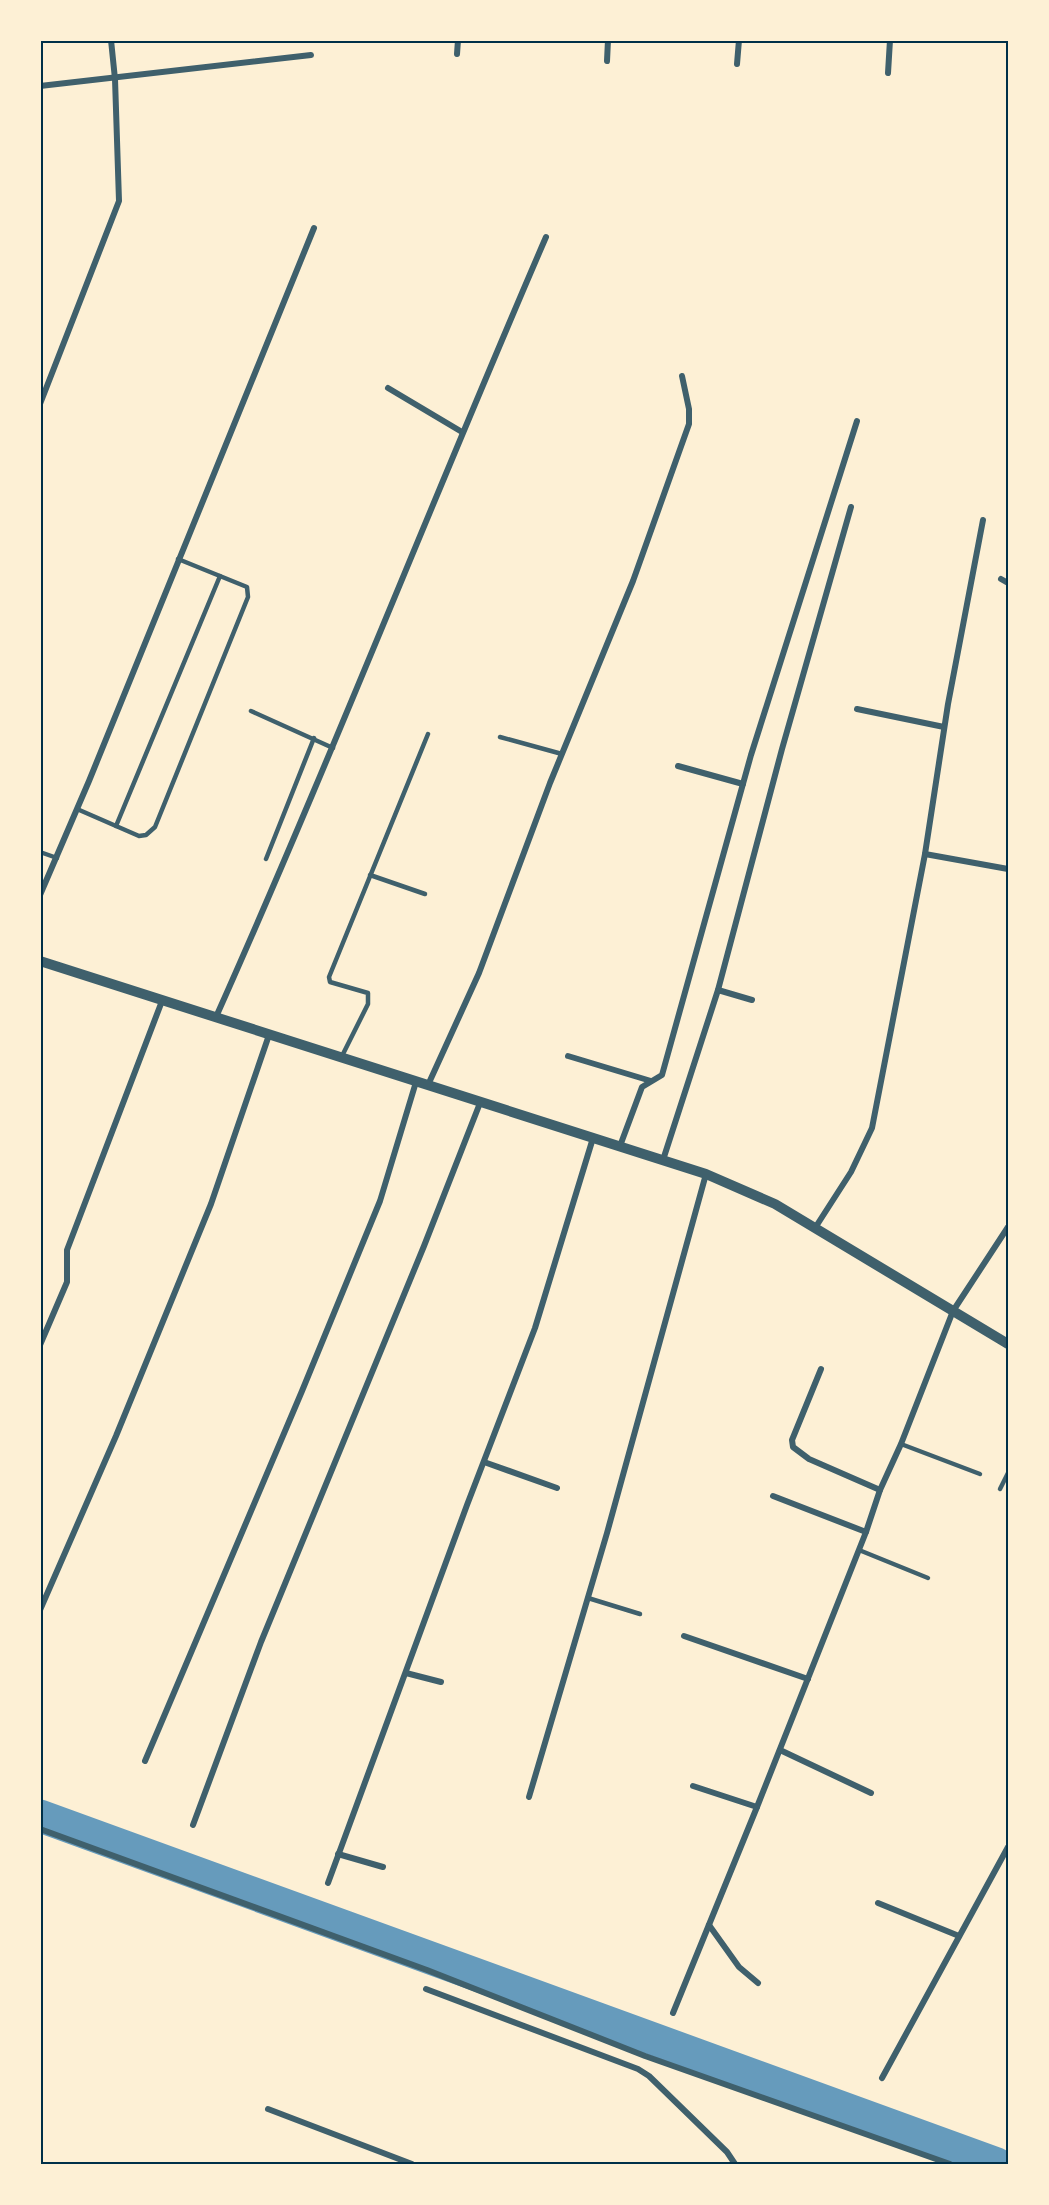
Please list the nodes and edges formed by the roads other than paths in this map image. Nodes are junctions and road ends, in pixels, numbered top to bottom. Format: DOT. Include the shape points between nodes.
graph roads {
  1 [pos="111,40"];
  2 [pos="458,40"];
  3 [pos="608,40"];
  4 [pos="739,40"];
  5 [pos="890,40"];
  6 [pos="458,54"];
  7 [pos="311,55"];
  8 [pos="608,61"];
  9 [pos="737,64"];
  10 [pos="888,73"];
  11 [pos="115,79"];
  12 [pos="40,86"];
  13 [pos="314,228"];
  14 [pos="546,237"];
  15 [pos="682,376"];
  16 [pos="388,388"];
  17 [pos="40,404"];
  18 [pos="857,421"];
  19 [pos="462,432"];
  20 [pos="851,507"];
  21 [pos="983,520"];
  22 [pos="178,559"];
  23 [pos="220,576"];
  24 [pos="1001,579"];
  25 [pos="1008,583"];
  26 [pos="857,709"];
  27 [pos="251,711"];
  28 [pos="944,727"];
  29 [pos="428,734"];
  30 [pos="500,737"];
  31 [pos="314,738"];
  32 [pos="333,748"];
  33 [pos="562,754"];
  34 [pos="678,766"];
  35 [pos="743,784"];
  36 [pos="77,809"];
  37 [pos="116,826"];
  38 [pos="40,852"];
  39 [pos="925,854"];
  40 [pos="57,858"];
  41 [pos="266,859"];
  42 [pos="1008,869"];
  43 [pos="370,875"];
  44 [pos="425,894"];
  45 [pos="40,896"];
  46 [pos="40,961"];
  47 [pos="718,990"];
  48 [pos="752,1000"];
  49 [pos="162,1001"];
  50 [pos="216,1018"];
  51 [pos="269,1035"];
  52 [pos="568,1056"];
  53 [pos="341,1059"];
  54 [pos="651,1081"];
  55 [pos="422,1084"];
  56 [pos="480,1103"];
  57 [pos="593,1138"];
  58 [pos="620,1146"];
  59 [pos="663,1160"];
  60 [pos="706,1174"];
  61 [pos="1008,1227"];
  62 [pos="815,1228"];
  63 [pos="953,1311"];
  64 [pos="1008,1344"];
  65 [pos="40,1345"];
  66 [pos="821,1370"];
  67 [pos="901,1444"];
  68 [pos="484,1462"];
  69 [pos="1008,1473"];
  70 [pos="980,1474"];
  71 [pos="557,1488"];
  72 [pos="1000,1489"];
  73 [pos="880,1490"];
  74 [pos="772,1496"];
  75 [pos="866,1532"];
  76 [pos="859,1550"];
  77 [pos="928,1578"];
  78 [pos="588,1598"];
  79 [pos="40,1610"];
  80 [pos="640,1614"];
  81 [pos="684,1636"];
  82 [pos="406,1673"];
  83 [pos="808,1679"];
  84 [pos="441,1682"];
  85 [pos="780,1750"];
  86 [pos="145,1761"];
  87 [pos="693,1786"];
  88 [pos="871,1793"];
  89 [pos="529,1797"];
  90 [pos="757,1808"];
  91 [pos="192,1826"];
  92 [pos="40,1829"];
  93 [pos="1008,1847"];
  94 [pos="338,1854"];
  95 [pos="383,1867"];
  96 [pos="327,1883"];
  97 [pos="878,1903"];
  98 [pos="709,1925"];
  99 [pos="959,1936"];
  100 [pos="758,1983"];
  101 [pos="426,1989"];
  102 [pos="673,2013"];
  103 [pos="882,2078"];
  104 [pos="268,2109"];
  105 [pos="412,2164"];
  106 [pos="735,2164"];
  107 [pos="950,2164"];
  1 -- 11 [label="street"];
  2 -- 6 [label="street"];
  3 -- 8 [label="street"];
  4 -- 9 [label="street"];
  5 -- 10 [label="street"];
  7 -- 11 [label="street"];
  11 -- 12 [label="street"];
  11 -- 17 [label="street" via="119,201"];
  13 -- 22 [label="street"];
  14 -- 19 [label="street"];
  15 -- 33 [label="street" via="689,424 633,581"];
  16 -- 19 [label="street"];
  18 -- 35 [label="street"];
  19 -- 32 [label="street"];
  20 -- 47 [label="street"];
  21 -- 28 [label="street"];
  22 -- 23 [label="lane"];
  22 -- 36 [label="street"];
  23 -- 37 [label="lane"];
  23 -- 37 [label="lane" via="247,587 248,597 155,827 139,836"];
  24 -- 25 [label="street"];
  26 -- 28 [label="street"];
  27 -- 31 [label="lane"];
  28 -- 39 [label="street"];
  29 -- 43 [label="lane"];
  30 -- 33 [label="lane"];
  31 -- 32 [label="lane"];
  31 -- 41 [label="lane"];
  32 -- 50 [label="street"];
  33 -- 55 [label="street" via="479,973"];
  34 -- 35 [label="street"];
  35 -- 54 [label="street" via="662,1075"];
  36 -- 37 [label="lane"];
  36 -- 40 [label="street"];
  38 -- 40 [label="lane"];
  39 -- 42 [label="street"];
  39 -- 62 [label="street" via="872,1128 851,1172"];
  40 -- 45 [label="street"];
  43 -- 44 [label="lane"];
  43 -- 53 [label="lane" via="329,976 330,982 368,993 368,1004"];
  46 -- 49 [label="street"];
  47 -- 48 [label="street"];
  47 -- 59 [label="street"];
  49 -- 50 [label="street"];
  49 -- 65 [label="street" via="67,1250 67,1282"];
  50 -- 51 [label="street"];
  51 -- 53 [label="street"];
  51 -- 79 [label="street" via="211,1204"];
  52 -- 54 [label="street"];
  53 -- 55 [label="street"];
  54 -- 58 [label="street" via="642,1087"];
  55 -- 56 [label="street"];
  55 -- 86 [label="street" via="380,1202 303,1391"];
  56 -- 57 [label="street"];
  56 -- 91 [label="street" via="261,1642"];
  57 -- 58 [label="street"];
  57 -- 68 [label="street" via="536,1328"];
  58 -- 59 [label="street"];
  59 -- 60 [label="street"];
  60 -- 62 [label="street" via="775,1204"];
  60 -- 78 [label="street"];
  61 -- 63 [label="street"];
  62 -- 63 [label="street"];
  63 -- 64 [label="street"];
  63 -- 67 [label="street"];
  66 -- 73 [label="street" via="792,1440 794,1447 809,1459"];
  67 -- 70 [label="lane"];
  67 -- 73 [label="street"];
  68 -- 71 [label="street"];
  68 -- 82 [label="street"];
  69 -- 72 [label="lane"];
  73 -- 75 [label="street"];
  74 -- 75 [label="street"];
  75 -- 76 [label="street"];
  76 -- 77 [label="lane"];
  76 -- 83 [label="street"];
  78 -- 80 [label="lane"];
  78 -- 89 [label="street"];
  81 -- 83 [label="street"];
  82 -- 84 [label="street"];
  82 -- 94 [label="street"];
  83 -- 85 [label="street"];
  85 -- 88 [label="street"];
  85 -- 90 [label="street"];
  87 -- 90 [label="street"];
  90 -- 98 [label="street"];
  92 -- 107 [label="street" via="417,1966 645,2056"];
  93 -- 99 [label="street"];
  94 -- 95 [label="street"];
  94 -- 96 [label="street"];
  97 -- 99 [label="street"];
  98 -- 100 [label="street" via="739,1967"];
  98 -- 102 [label="street"];
  99 -- 103 [label="street"];
  101 -- 106 [label="street" via="638,2069"];
  104 -- 105 [label="street"];
}
